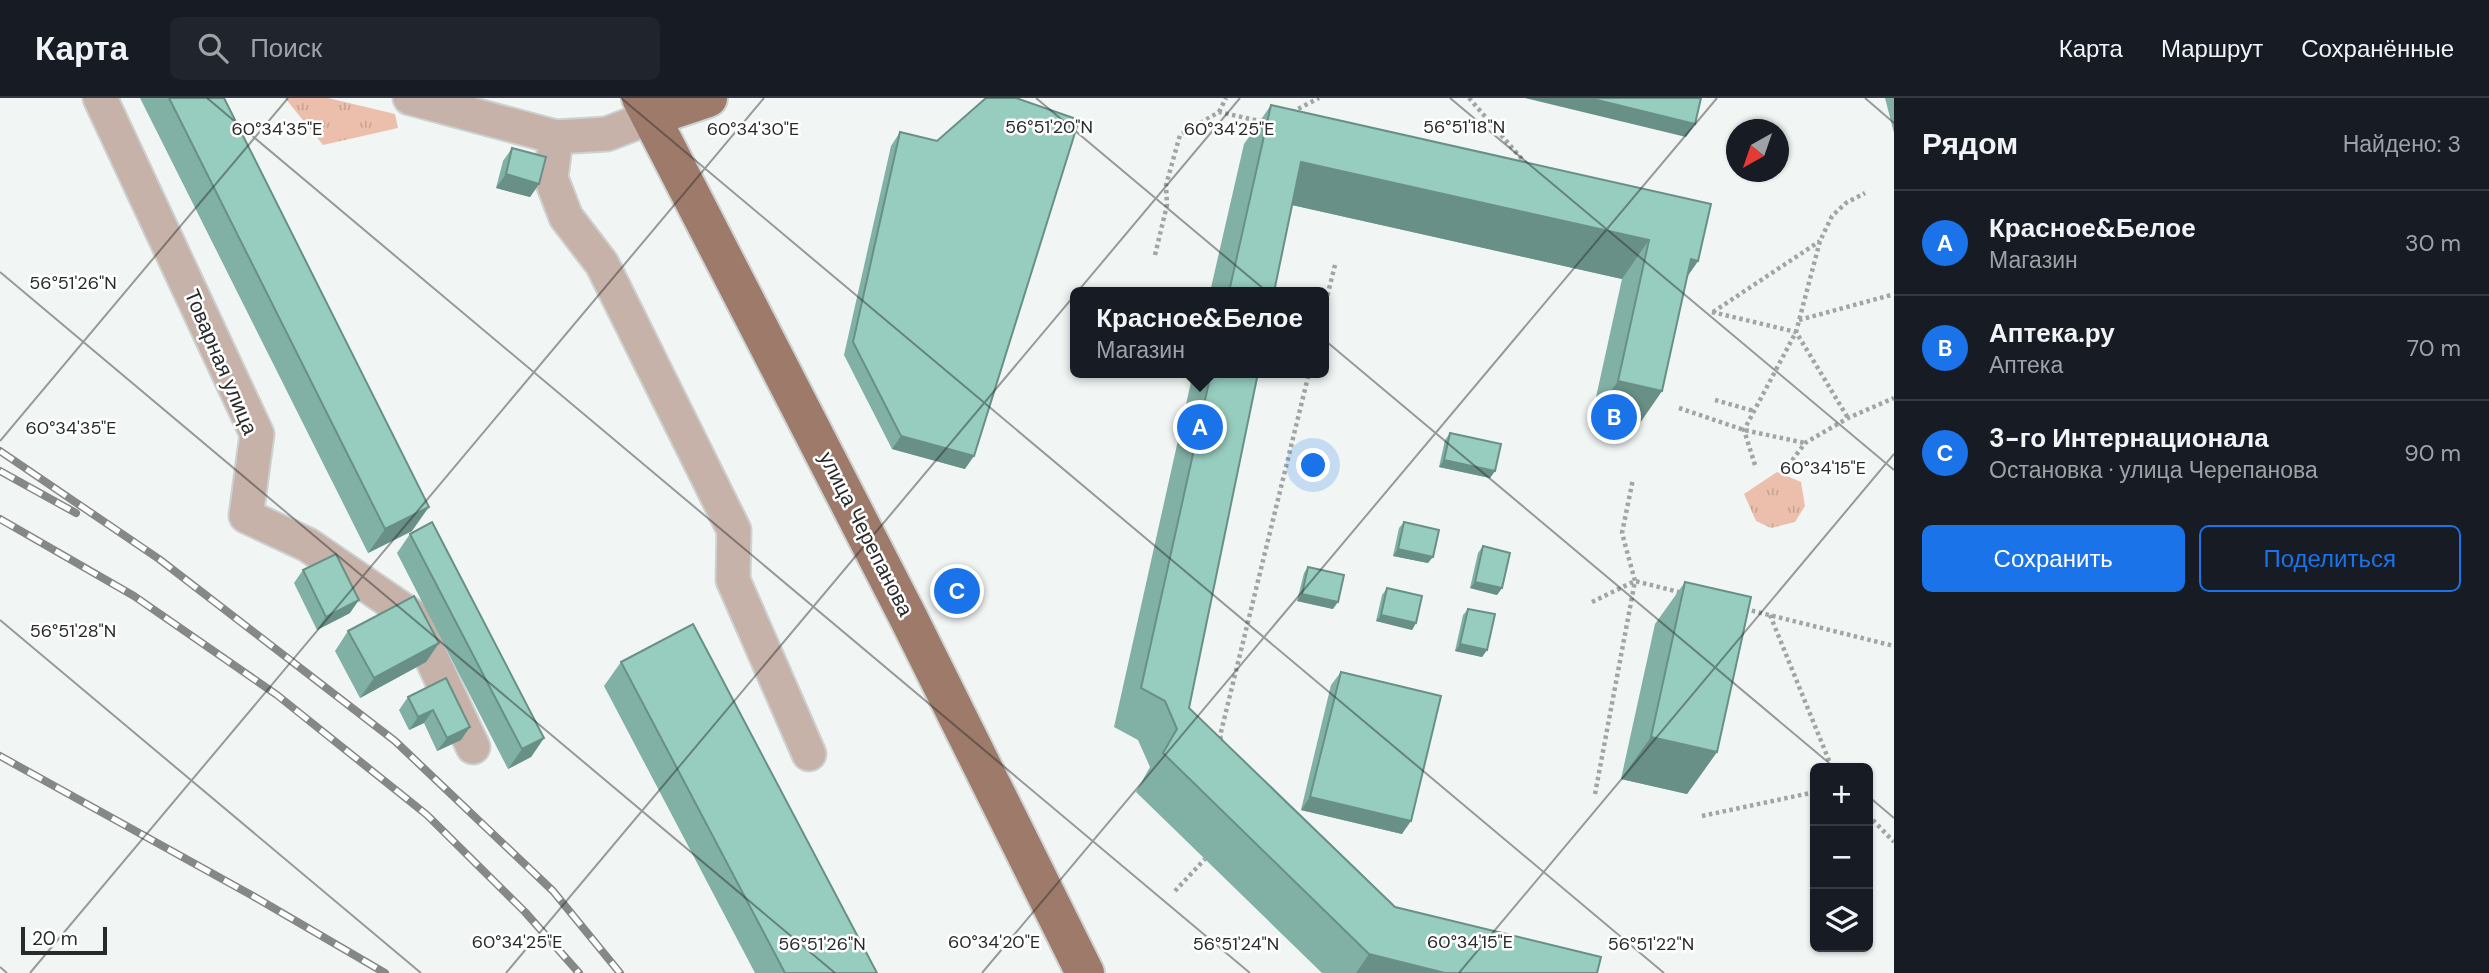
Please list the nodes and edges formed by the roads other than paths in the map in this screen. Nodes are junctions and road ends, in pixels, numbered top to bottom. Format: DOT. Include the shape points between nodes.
graph roads {
  1 [pos="100,98"];
  2 [pos="410,98"];
  3 [pos="708,98"];
  4 [pos="646,107"];
  5 [pos="556,137"];
  6 [pos="474,747"];
  7 [pos="809,754"];
  8 [pos="1085,973"];
  1 -- 6 [label="lane, Товарная улица" via="257,434 246,516 308,545 412,616"];
  2 -- 5 [label="lane"];
  3 -- 4 [label="main road"];
  4 -- 5 [label="lane" via="607,134"];
  4 -- 8 [label="main road, улица Черепанова" via="903,606"];
  5 -- 7 [label="lane" via="551,178 566,217 603,264 734,530 733,580"];
}
